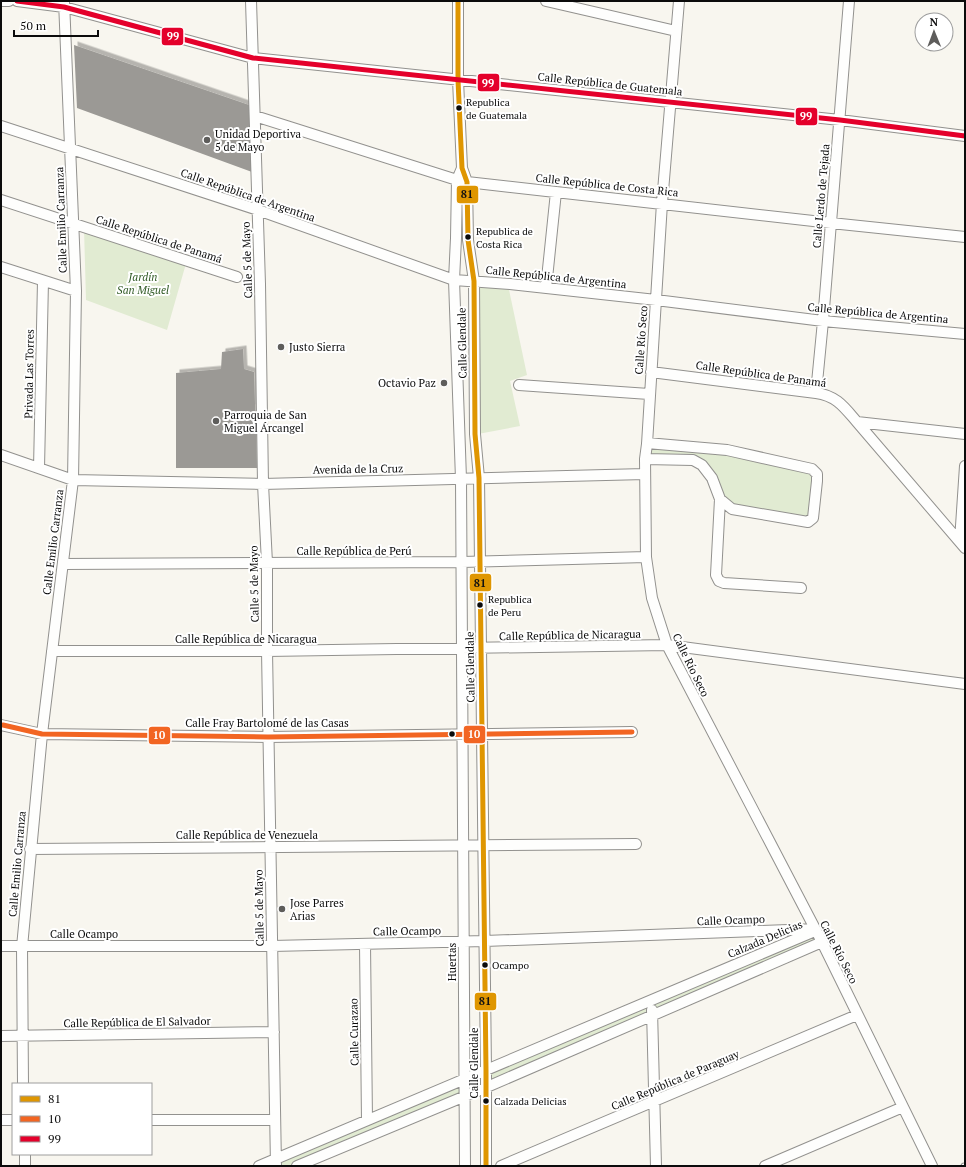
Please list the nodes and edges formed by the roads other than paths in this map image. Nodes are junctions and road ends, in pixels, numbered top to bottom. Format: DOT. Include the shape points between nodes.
graph roads {
  1 [pos="1,1"];
  2 [pos="8,1"];
  3 [pos="17,1"];
  4 [pos="251,1"];
  5 [pos="458,1"];
  6 [pos="546,1"];
  7 [pos="679,1"];
  8 [pos="849,1"];
  9 [pos="64,4"];
  10 [pos="676,31"];
  11 [pos="253,58"];
  12 [pos="458,80"];
  13 [pos="671,102"];
  14 [pos="255,116"];
  15 [pos="840,120"];
  16 [pos="1,126"];
  17 [pos="965,136"];
  18 [pos="70,149"];
  19 [pos="462,168"];
  20 [pos="456,180"];
  21 [pos="467,182"];
  22 [pos="556,192"];
  23 [pos="1,200"];
  24 [pos="662,203"];
  25 [pos="258,210"];
  26 [pos="830,223"];
  27 [pos="73,225"];
  28 [pos="965,237"];
  29 [pos="1,267"];
  30 [pos="237,278"];
  31 [pos="454,280"];
  32 [pos="43,281"];
  33 [pos="474,281"];
  34 [pos="546,288"];
  35 [pos="76,291"];
  36 [pos="656,300"];
  37 [pos="823,321"];
  38 [pos="965,334"];
  39 [pos="650,372"];
  40 [pos="519,385"];
  41 [pos="816,392"];
  42 [pos="649,394"];
  43 [pos="857,422"];
  44 [pos="965,434"];
  45 [pos="647,443"];
  46 [pos="694,448"];
  47 [pos="1,455"];
  48 [pos="645,459"];
  49 [pos="693,460"];
  50 [pos="965,466"];
  51 [pos="39,468"];
  52 [pos="645,474"];
  53 [pos="479,478"];
  54 [pos="461,479"];
  55 [pos="72,480"];
  56 [pos="263,484"];
  57 [pos="720,499"];
  58 [pos="960,537"];
  59 [pos="646,557"];
  60 [pos="462,562"];
  61 [pos="480,562"];
  62 [pos="267,563"];
  63 [pos="63,564"];
  64 [pos="801,588"];
  65 [pos="667,645"];
  66 [pos="462,648"];
  67 [pos="482,648"];
  68 [pos="52,651"];
  69 [pos="267,651"];
  70 [pos="965,684"];
  71 [pos="1,725"];
  72 [pos="632,732"];
  73 [pos="483,733"];
  74 [pos="42,734"];
  75 [pos="463,734"];
  76 [pos="268,736"];
  77 [pos="484,844"];
  78 [pos="636,844"];
  79 [pos="464,845"];
  80 [pos="270,847"];
  81 [pos="30,849"];
  82 [pos="815,930"];
  83 [pos="485,941"];
  84 [pos="464,942"];
  85 [pos="822,942"];
  86 [pos="365,944"];
  87 [pos="1,946"];
  88 [pos="272,946"];
  89 [pos="22,947"];
  90 [pos="651,1000"];
  91 [pos="857,1015"];
  92 [pos="652,1016"];
  93 [pos="274,1032"];
  94 [pos="1,1036"];
  95 [pos="23,1036"];
  96 [pos="486,1070"];
  97 [pos="465,1079"];
  98 [pos="23,1083"];
  99 [pos="487,1087"];
  100 [pos="465,1096"];
  101 [pos="654,1102"];
  102 [pos="903,1107"];
  103 [pos="1,1120"];
  104 [pos="12,1120"];
  105 [pos="152,1120"];
  106 [pos="275,1120"];
  107 [pos="367,1120"];
  108 [pos="25,1155"];
  109 [pos="276,1163"];
  110 [pos="25,1166"];
  111 [pos="259,1166"];
  112 [pos="297,1166"];
  113 [pos="465,1166"];
  114 [pos="486,1166"];
  115 [pos="501,1166"];
  116 [pos="656,1166"];
  117 [pos="765,1166"];
  118 [pos="932,1166"];
  1 -- 2 [label="street"];
  3 -- 9 [label="street, Calle República de Guatemala"];
  4 -- 11 [label="street, Calle 5 de Mayo"];
  5 -- 12 [label="street, Calle Glendale"];
  6 -- 10 [label="street"];
  7 -- 10 [label="street, Calle Río Seco"];
  8 -- 15 [label="street, Calle Lerdo de Tejada"];
  9 -- 11 [label="street, Calle República de Guatemala"];
  9 -- 18 [label="street, Calle Emilio Carranza"];
  10 -- 13 [label="street, Calle Río Seco"];
  11 -- 12 [label="street, Calle República de Guatemala"];
  11 -- 14 [label="street, Calle 5 de Mayo"];
  12 -- 13 [label="street, Calle República de Guatemala"];
  12 -- 19 [label="street, Calle Glendale"];
  13 -- 15 [label="street, Calle República de Guatemala"];
  13 -- 24 [label="street, Calle Río Seco"];
  14 -- 20 [label="street, Calle República de Costa Rica"];
  14 -- 25 [label="street, Calle 5 de Mayo"];
  15 -- 17 [label="street, Calle República de Guatemala"];
  15 -- 26 [label="street, Calle Lerdo de Tejada"];
  16 -- 18 [label="street, Calle República de Argentina"];
  18 -- 25 [label="street, Calle República de Argentina"];
  18 -- 27 [label="street, Calle Emilio Carranza"];
  19 -- 20 [label="street, Calle Glendale"];
  19 -- 21 [label="street, Calle Glendale"];
  20 -- 21 [label="street, Calle República de Costa Rica"];
  20 -- 31 [label="street, Calle Glendale"];
  21 -- 22 [label="street, Calle República de Costa Rica"];
  21 -- 33 [label="street, Calle Glendale" via="468,240"];
  22 -- 24 [label="street, Calle República de Costa Rica"];
  22 -- 34 [label="street"];
  23 -- 27 [label="street, Calle República de Panamá"];
  24 -- 26 [label="street, Calle República de Costa Rica"];
  24 -- 36 [label="street, Calle Río Seco"];
  25 -- 31 [label="street, Calle República de Argentina"];
  25 -- 56 [label="street, Calle 5 de Mayo"];
  26 -- 28 [label="street, Calle República de Costa Rica"];
  26 -- 37 [label="street, Calle Lerdo de Tejada"];
  27 -- 30 [label="street, Calle República de Panamá"];
  27 -- 35 [label="street, Calle Emilio Carranza"];
  29 -- 32 [label="street"];
  31 -- 33 [label="street, Calle República de Argentina"];
  31 -- 54 [label="street, Calle Glendale"];
  32 -- 35 [label="street"];
  32 -- 51 [label="street, Privada Las Torres"];
  33 -- 34 [label="street, Calle República de Argentina"];
  33 -- 53 [label="street, Calle Glendale" via="475,434"];
  34 -- 36 [label="street, Calle República de Argentina"];
  35 -- 55 [label="street, Calle Emilio Carranza"];
  36 -- 37 [label="street, Calle República de Argentina"];
  36 -- 39 [label="street, Calle Río Seco"];
  37 -- 38 [label="street, Calle República de Argentina"];
  37 -- 41 [label="street, Calle Lerdo de Tejada"];
  39 -- 41 [label="street, Calle República de Panamá"];
  39 -- 42 [label="street, Calle Río Seco"];
  40 -- 42 [label="street"];
  41 -- 43 [label="street, Calle República de Panamá" via="840,402"];
  42 -- 45 [label="street, Calle Río Seco"];
  43 -- 44 [label="street"];
  43 -- 58 [label="street, Calle República de Panamá"];
  45 -- 46 [label="street"];
  45 -- 48 [label="street, Calle Río Seco"];
  46 -- 49 [label="street"];
  46 -- 57 [label="street" via="727,450 812,469 817,474 813,518 808,522 732,509"];
  47 -- 51 [label="street, Avenida de la Cruz"];
  48 -- 49 [label="street"];
  48 -- 52 [label="street, Calle Río Seco"];
  49 -- 57 [label="street" via="702,465 712,478"];
  50 -- 58 [label="street"];
  51 -- 55 [label="street, Avenida de la Cruz"];
  52 -- 53 [label="street, Avenida de la Cruz"];
  52 -- 59 [label="street, Calle Río Seco"];
  53 -- 54 [label="street, Avenida de la Cruz"];
  53 -- 61 [label="street, Calle Glendale"];
  54 -- 56 [label="street, Avenida de la Cruz"];
  54 -- 60 [label="street, Calle Glendale"];
  55 -- 56 [label="street, Avenida de la Cruz"];
  55 -- 63 [label="street, Calle Emilio Carranza"];
  56 -- 62 [label="street, Calle 5 de Mayo"];
  57 -- 64 [label="street" via="716,575 719,580 724,583"];
  59 -- 61 [label="street, Calle República de Perú"];
  59 -- 65 [label="street, Calle Río Seco" via="652,598"];
  60 -- 61 [label="street, Calle República de Perú"];
  60 -- 62 [label="street, Calle República de Perú"];
  60 -- 66 [label="street, Calle Glendale"];
  61 -- 67 [label="street, Calle Glendale"];
  62 -- 63 [label="street, Calle República de Perú"];
  62 -- 69 [label="street, Calle 5 de Mayo"];
  63 -- 68 [label="street, Calle Emilio Carranza"];
  65 -- 67 [label="street, Calle República de Nicaragua"];
  65 -- 70 [label="street, Calle República de Nicaragua"];
  65 -- 82 [label="street, Calle Río Seco"];
  66 -- 67 [label="street, Calle República de Nicaragua"];
  66 -- 69 [label="street, Calle República de Nicaragua"];
  66 -- 75 [label="street, Calle Glendale"];
  67 -- 73 [label="street, Calle Glendale"];
  68 -- 69 [label="street, Calle República de Nicaragua"];
  68 -- 74 [label="street, Calle Emilio Carranza"];
  69 -- 76 [label="street, Calle 5 de Mayo"];
  71 -- 74 [label="street, Calle Fray Bartolomé de las Casas"];
  72 -- 73 [label="street, Calle Fray Bartolomé de las Casas"];
  73 -- 75 [label="street, Calle Fray Bartolomé de las Casas"];
  73 -- 77 [label="street, Calle Glendale"];
  74 -- 76 [label="street, Calle Fray Bartolomé de las Casas"];
  74 -- 81 [label="street, Calle Emilio Carranza"];
  75 -- 76 [label="street, Calle Fray Bartolomé de las Casas"];
  75 -- 79 [label="street, Huertas"];
  76 -- 80 [label="street, Calle 5 de Mayo"];
  77 -- 78 [label="street, Calle República de Venezuela"];
  77 -- 79 [label="street, Calle República de Venezuela"];
  77 -- 83 [label="street, Calle Glendale"];
  79 -- 80 [label="street, Calle República de Venezuela"];
  79 -- 84 [label="street, Huertas"];
  80 -- 81 [label="street, Calle República de Venezuela"];
  80 -- 88 [label="street, Calle 5 de Mayo"];
  81 -- 89 [label="street, Calle Emilio Carranza"];
  82 -- 83 [label="street, Calle Ocampo"];
  82 -- 85 [label="street, Calle Río Seco"];
  82 -- 90 [label="street, Calzada Delicias"];
  83 -- 84 [label="street, Calle Ocampo"];
  83 -- 96 [label="street, Calle Glendale"];
  84 -- 86 [label="street, Calle Ocampo"];
  84 -- 97 [label="street, Huertas"];
  85 -- 91 [label="street, Calle Río Seco"];
  85 -- 92 [label="street"];
  86 -- 88 [label="street, Calle Ocampo"];
  86 -- 107 [label="street, Calle Curazao"];
  87 -- 89 [label="street, Calle Ocampo"];
  88 -- 89 [label="street, Calle Ocampo"];
  88 -- 93 [label="street, Calle 5 de Mayo"];
  89 -- 95 [label="street, Calle Emilio Carranza"];
  90 -- 92 [label="street"];
  90 -- 96 [label="street, Calzada Delicias"];
  91 -- 101 [label="street, Calle República de Paraguay"];
  91 -- 102 [label="street, Calle Río Seco"];
  92 -- 99 [label="street"];
  92 -- 101 [label="street"];
  93 -- 95 [label="street, Calle República de El Salvador"];
  93 -- 106 [label="street, Calle 5 de Mayo"];
  94 -- 95 [label="street, Calle República de El Salvador"];
  95 -- 98 [label="street, Calle Emilio Carranza"];
  96 -- 97 [label="street, Calzada Delicias"];
  96 -- 99 [label="street, Calle Glendale"];
  97 -- 100 [label="street, Huertas"];
  97 -- 107 [label="street, Calzada Delicias"];
  99 -- 100 [label="street"];
  99 -- 114 [label="street, Calle Glendale"];
  100 -- 112 [label="street"];
  100 -- 113 [label="street, Huertas"];
  101 -- 115 [label="street, Calle República de Paraguay"];
  101 -- 116 [label="street"];
  102 -- 117 [label="street"];
  102 -- 118 [label="street, Calle Río Seco"];
  103 -- 104 [label="street"];
  105 -- 106 [label="street"];
  106 -- 109 [label="street, Calle 5 de Mayo"];
  107 -- 109 [label="street, Calzada Delicias"];
  108 -- 110 [label="street"];
  109 -- 111 [label="street, Calzada Delicias"];
}
